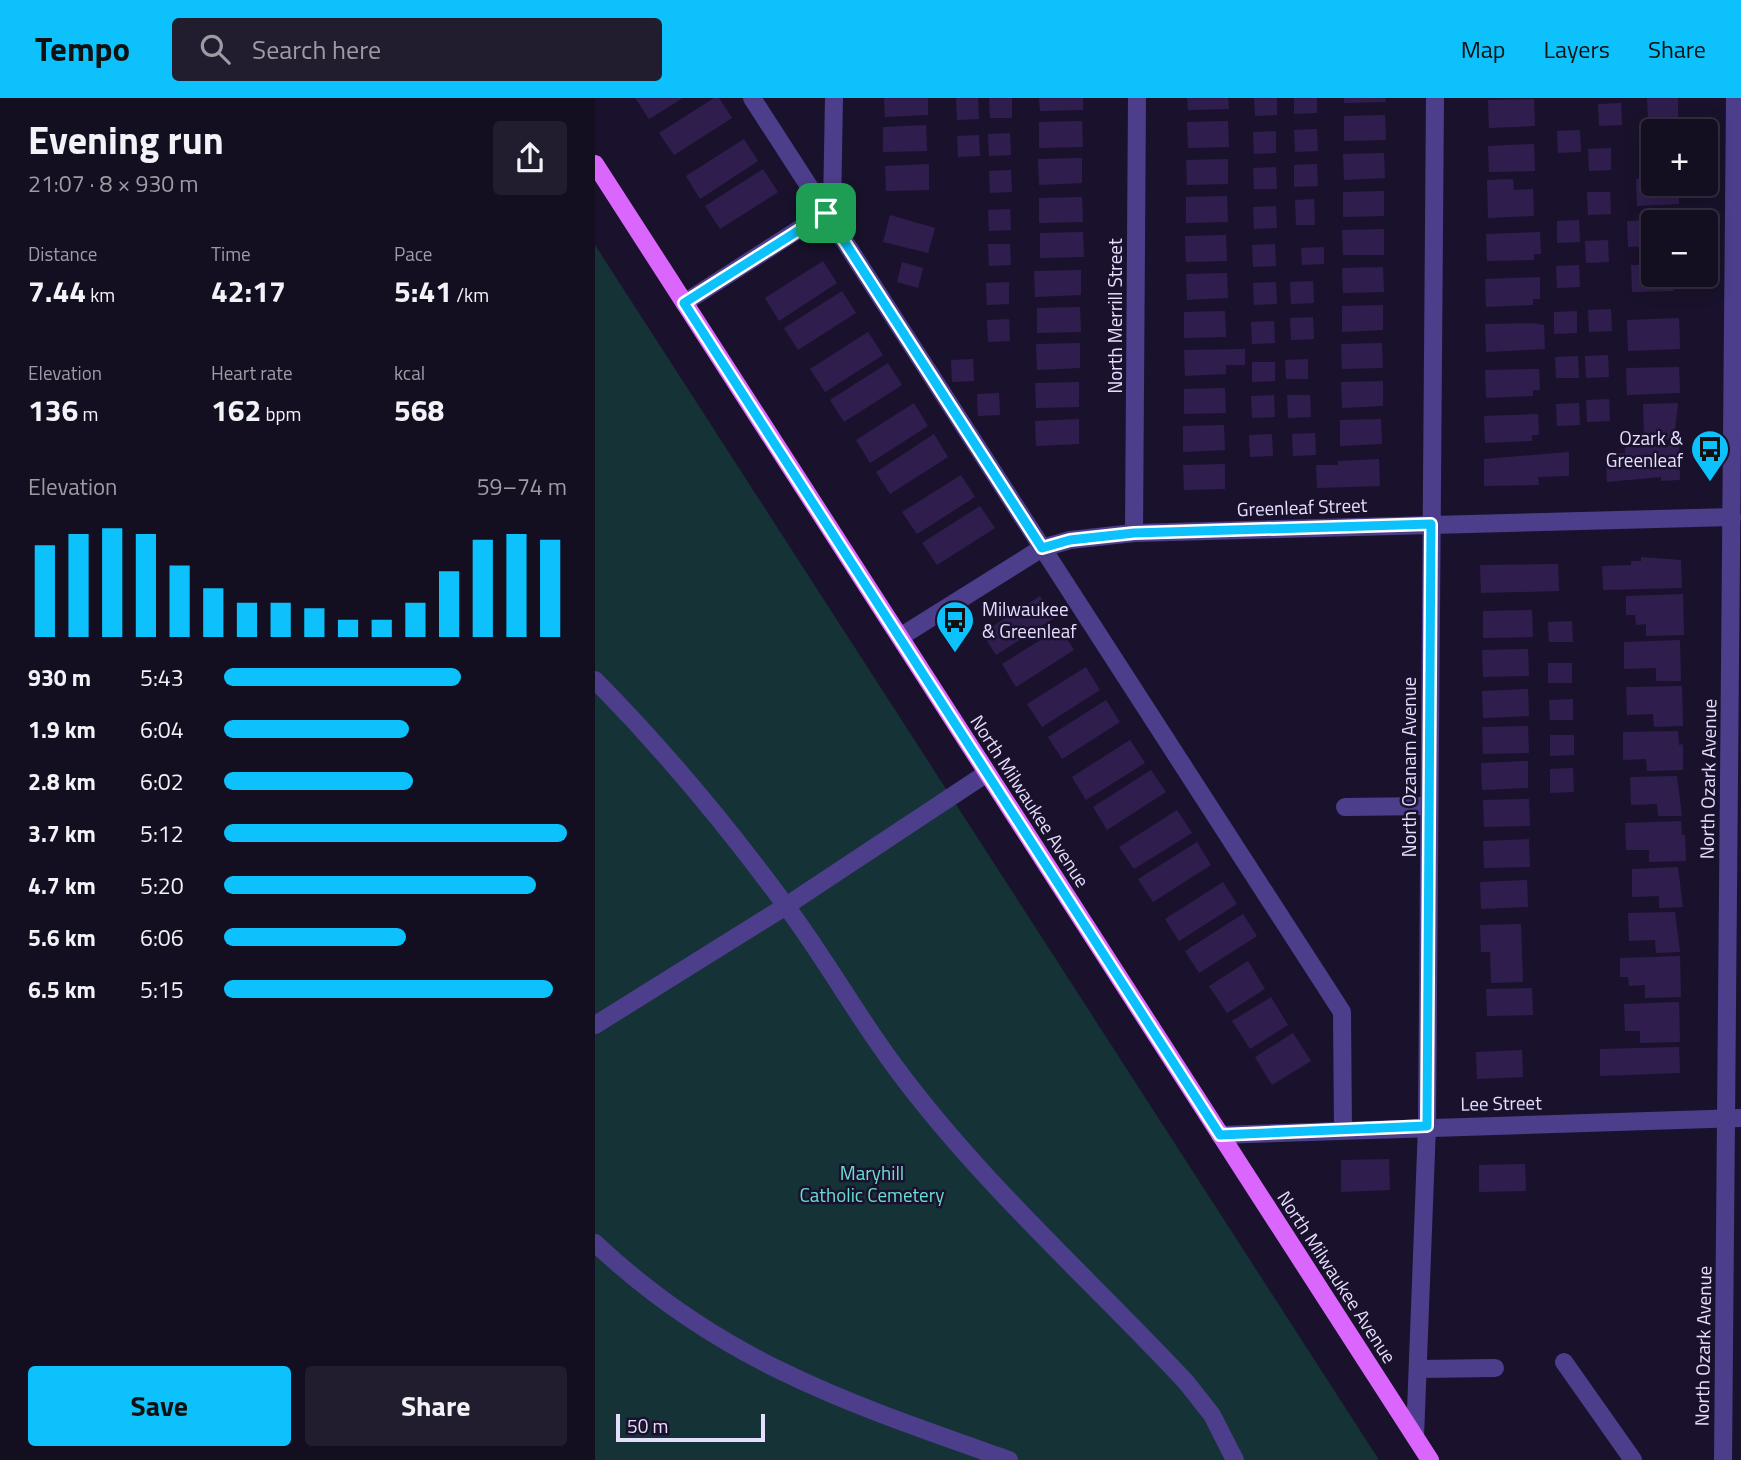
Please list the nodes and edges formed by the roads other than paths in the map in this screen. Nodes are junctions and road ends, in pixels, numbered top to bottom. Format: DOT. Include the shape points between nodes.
graph roads {
  1 [pos="752,98"];
  2 [pos="834,98"];
  3 [pos="1137,98"];
  4 [pos="1435,98"];
  5 [pos="1735,98"];
  6 [pos="595,164"];
  7 [pos="826,213"];
  8 [pos="684,303"];
  9 [pos="1732,517"];
  10 [pos="1431,524"];
  11 [pos="1134,533"];
  12 [pos="1042,548"];
  13 [pos="900,637"];
  14 [pos="595,680"];
  15 [pos="987,773"];
  16 [pos="1429,806"];
  17 [pos="1345,807"];
  18 [pos="786,906"];
  19 [pos="595,1025"];
  20 [pos="1734,1118"];
  21 [pos="1427,1126"];
  22 [pos="1343,1129"];
  23 [pos="1220,1135"];
  24 [pos="595,1244"];
  25 [pos="1565,1362"];
  26 [pos="1495,1368"];
  27 [pos="1417,1369"];
  28 [pos="1415,1437"];
  29 [pos="1009,1460"];
  30 [pos="1235,1460"];
  31 [pos="1430,1460"];
  32 [pos="1633,1460"];
  33 [pos="1723,1460"];
  1 -- 7 [label="street"];
  2 -- 7 [label="street" via="832,208"];
  3 -- 11 [label="street, North Merrill Street"];
  4 -- 10 [label="street, North Ozanam Avenue"];
  5 -- 9 [label="street, North Ozark Avenue"];
  6 -- 8 [label="main road, North Milwaukee Avenue"];
  7 -- 8 [label="street"];
  7 -- 12 [label="street"];
  8 -- 13 [label="main road, North Milwaukee Avenue"];
  9 -- 10 [label="street, Greenleaf Street"];
  9 -- 20 [label="street, North Ozark Avenue"];
  10 -- 11 [label="street, Greenleaf Street"];
  10 -- 16 [label="street, North Ozanam Avenue"];
  11 -- 12 [label="street, Greenleaf Street"];
  12 -- 13 [label="street, Greenleaf Street"];
  12 -- 22 [label="street" via="1342,1012"];
  13 -- 15 [label="main road, North Milwaukee Avenue"];
  14 -- 18 [label="street" via="648,733"];
  15 -- 18 [label="street"];
  15 -- 23 [label="main road, North Milwaukee Avenue"];
  16 -- 17 [label="street"];
  16 -- 21 [label="street, North Ozanam Avenue"];
  18 -- 19 [label="street"];
  18 -- 30 [label="street" via="896,1069 999,1192 1187,1382 1212,1415"];
  20 -- 21 [label="street, Lee Street"];
  20 -- 33 [label="street, North Ozark Avenue"];
  21 -- 22 [label="street, Lee Street"];
  21 -- 27 [label="street, North Ozanam Avenue"];
  22 -- 23 [label="street, Lee Street"];
  23 -- 28 [label="main road, North Milwaukee Avenue"];
  24 -- 29 [label="street" via="665,1303 763,1364 825,1394"];
  25 -- 32 [label="street"];
  26 -- 27 [label="street"];
  27 -- 28 [label="street, North Ozanam Avenue"];
  28 -- 31 [label="main road, North Milwaukee Avenue"];
}
